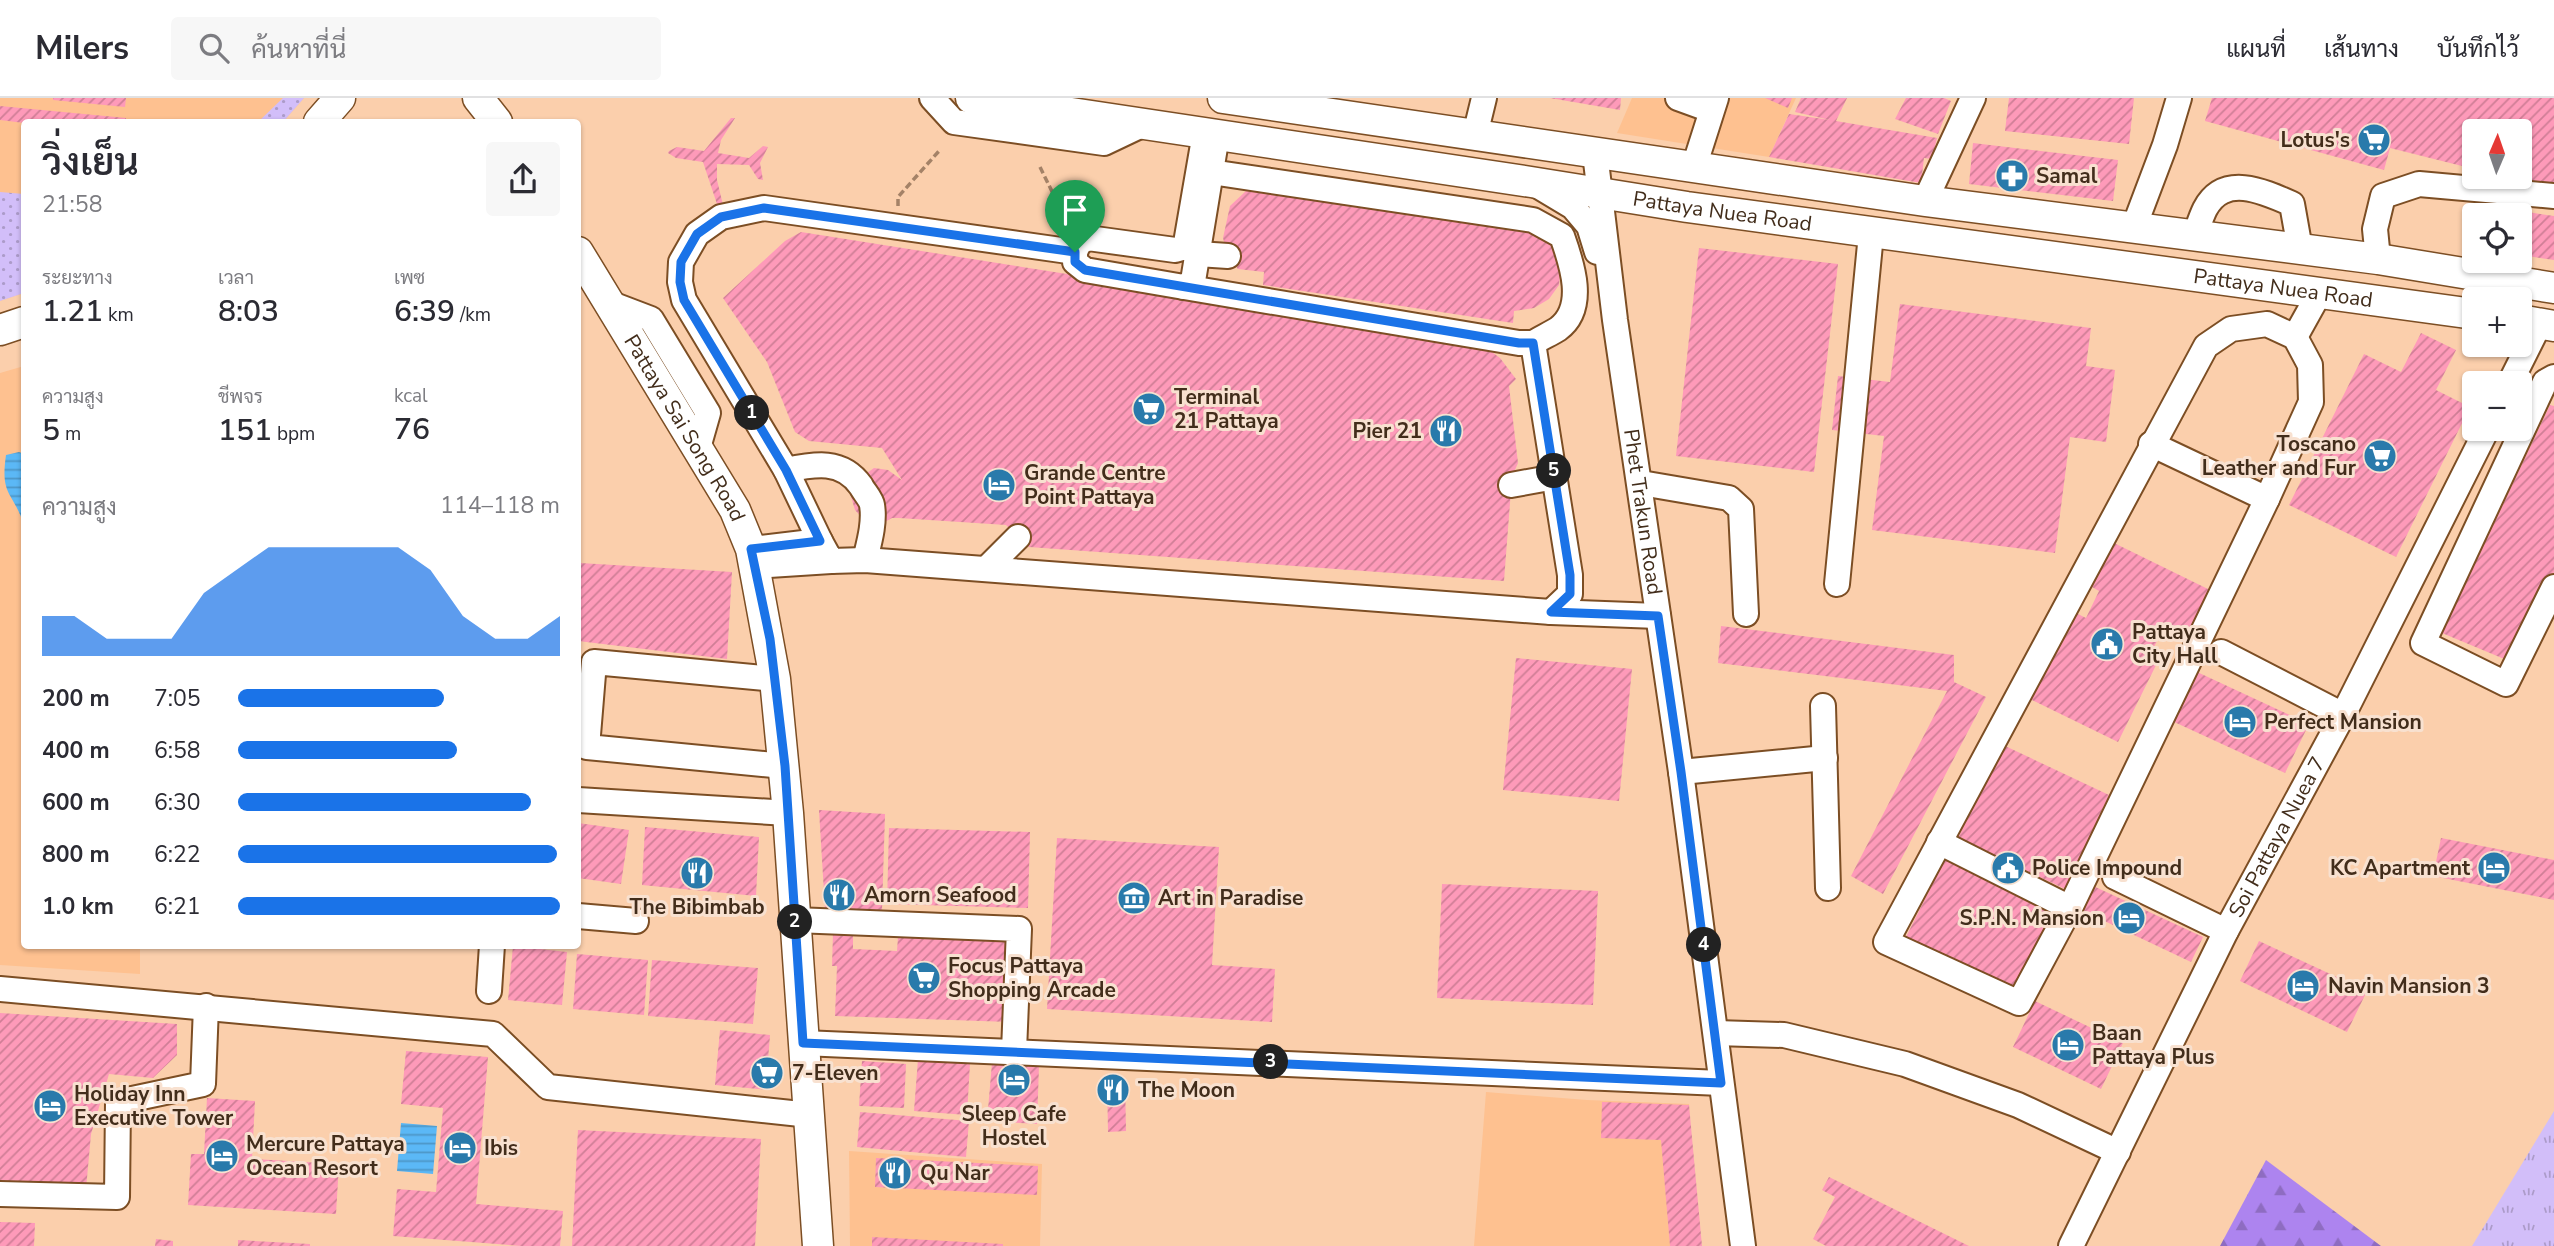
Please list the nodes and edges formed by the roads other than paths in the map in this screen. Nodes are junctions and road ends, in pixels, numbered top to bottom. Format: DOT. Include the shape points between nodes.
graph roads {
  1 [pos="340,98"];
  2 [pos="478,98"];
  3 [pos="932,98"];
  4 [pos="971,98"];
  5 [pos="1223,98"];
  6 [pos="1484,98"];
  7 [pos="1678,98"];
  8 [pos="2179,98"];
  9 [pos="1967,100"];
  10 [pos="1294,103"];
  11 [pos="1714,104"];
  12 [pos="322,119"];
  13 [pos="495,119"];
  14 [pos="1144,124"];
  15 [pos="1211,134"];
  16 [pos="1475,135"];
  17 [pos="1595,153"];
  18 [pos="1693,167"];
  19 [pos="1211,172"];
  20 [pos="1531,181"];
  21 [pos="1600,192"];
  22 [pos="2554,196"];
  23 [pos="1925,201"];
  24 [pos="2134,227"];
  25 [pos="1871,234"];
  26 [pos="2195,235"];
  27 [pos="1070,242"];
  28 [pos="2300,249"];
  29 [pos="1198,254"];
  30 [pos="581,257"];
  31 [pos="1228,257"];
  32 [pos="2378,259"];
  33 [pos="1184,287"];
  34 [pos="2283,288"];
  35 [pos="2554,288"];
  36 [pos="2319,292"];
  37 [pos="2462,312"];
  38 [pos="1615,320"];
  39 [pos="21,323"];
  40 [pos="2538,323"];
  41 [pos="2267,324"];
  42 [pos="0,330"];
  43 [pos="2295,337"];
  44 [pos="1533,343"];
  45 [pos="2516,371"];
  46 [pos="2554,377"];
  47 [pos="2481,441"];
  48 [pos="2151,444"];
  49 [pos="1559,459"];
  50 [pos="786,470"];
  51 [pos="1641,483"];
  52 [pos="1511,485"];
  53 [pos="2267,499"];
  54 [pos="1018,537"];
  55 [pos="825,551"];
  56 [pos="753,557"];
  57 [pos="865,560"];
  58 [pos="986,569"];
  59 [pos="1837,584"];
  60 [pos="2554,587"];
  61 [pos="1551,612"];
  62 [pos="1745,614"];
  63 [pos="1658,616"];
  64 [pos="2221,652"];
  65 [pos="775,679"];
  66 [pos="1823,706"];
  67 [pos="2343,715"];
  68 [pos="1825,758"];
  69 [pos="785,766"];
  70 [pos="1681,772"];
  71 [pos="581,800"];
  72 [pos="788,813"];
  73 [pos="1939,842"];
  74 [pos="2115,877"];
  75 [pos="1828,888"];
  76 [pos="2070,908"];
  77 [pos="581,916"];
  78 [pos="795,920"];
  79 [pos="636,921"];
  80 [pos="2226,931"];
  81 [pos="492,949"];
  82 [pos="0,989"];
  83 [pos="489,991"];
  84 [pos="206,1006"];
  85 [pos="1716,1033"];
  86 [pos="803,1043"];
  87 [pos="1014,1051"];
  88 [pos="1721,1083"];
  89 [pos="810,1115"];
  90 [pos="2118,1152"];
  91 [pos="0,1194"];
  92 [pos="818,1246"];
  93 [pos="1743,1246"];
  94 [pos="2071,1246"];
  1 -- 12 [label="main road"];
  2 -- 13 [label="main road"];
  3 -- 14 [label="street" via="954,122 1104,143"];
  4 -- 14 [label="main road, Pattaya Nuea Road"];
  5 -- 10 [label="main road, Pattaya Nuea Road"];
  6 -- 16 [label="street"];
  7 -- 11 [label="street"];
  8 -- 24 [label="street"];
  9 -- 23 [label="street"];
  10 -- 16 [label="main road, Pattaya Nuea Road"];
  11 -- 18 [label="street"];
  14 -- 15 [label="main road, Pattaya Nuea Road"];
  15 -- 19 [label="street"];
  15 -- 20 [label="main road, Pattaya Nuea Road"];
  15 -- 27 [label="street" via="1182,248 1088,238"];
  16 -- 17 [label="main road, Pattaya Nuea Road"];
  17 -- 18 [label="main road, Pattaya Nuea Road"];
  17 -- 21 [label="street, Phet Trakun Road"];
  18 -- 23 [label="main road, Pattaya Nuea Road"];
  19 -- 29 [label="street"];
  19 -- 44 [label="street" via="1532,220 1562,236 1573,266 1575,304 1560,328"];
  20 -- 21 [label="main road, Pattaya Nuea Road"];
  20 -- 38 [label="street" via="1573,207 1589,226"];
  21 -- 25 [label="main road, Pattaya Nuea Road"];
  21 -- 38 [label="street, Phet Trakun Road"];
  22 -- 32 [label="street" via="2419,184 2383,196 2375,229"];
  23 -- 24 [label="main road, Pattaya Nuea Road"];
  24 -- 26 [label="main road, Pattaya Nuea Road"];
  25 -- 34 [label="main road, Pattaya Nuea Road"];
  25 -- 59 [label="street"];
  26 -- 28 [label="main road, Pattaya Nuea Road"];
  26 -- 28 [label="street" via="2205,208 2220,191 2234,187 2263,190 2292,204"];
  27 -- 33 [label="street" via="1075,262 1085,270"];
  27 -- 50 [label="street" via="764,208 721,217 697,234 681,262 684,300"];
  28 -- 32 [label="main road, Pattaya Nuea Road"];
  29 -- 31 [label="street"];
  29 -- 33 [label="street" via="1193,281"];
  30 -- 56 [label="main road, Pattaya Sai Song Road" via="735,510"];
  32 -- 35 [label="main road, Pattaya Nuea Road"];
  33 -- 44 [label="street"];
  34 -- 36 [label="main road, Pattaya Nuea Road"];
  34 -- 41 [label="street"];
  36 -- 37 [label="main road, Pattaya Nuea Road"];
  36 -- 43 [label="street"];
  38 -- 51 [label="street, Phet Trakun Road"];
  39 -- 42 [label="main road"];
  40 -- 45 [label="street"];
  41 -- 43 [label="street"];
  41 -- 48 [label="street" via="2231,329 2206,346"];
  43 -- 53 [label="street" via="2310,365 2311,402"];
  44 -- 49 [label="street"];
  46 -- 60 [label="street" via="2545,382 2423,643 2506,684"];
  47 -- 67 [label="street, Soi Pattaya Nuea 7"];
  48 -- 53 [label="street"];
  48 -- 73 [label="street"];
  49 -- 52 [label="street"];
  49 -- 61 [label="street" via="1570,594"];
  50 -- 55 [label="street"];
  50 -- 57 [label="street" via="828,465 851,474 872,503"];
  51 -- 62 [label="street" via="1737,503 1741,509"];
  51 -- 63 [label="street, Phet Trakun Road"];
  53 -- 76 [label="street"];
  54 -- 58 [label="street"];
  55 -- 56 [label="street"];
  55 -- 57 [label="street"];
  56 -- 65 [label="main road, Pattaya Sai Song Road"];
  57 -- 58 [label="street"];
  58 -- 61 [label="street"];
  61 -- 63 [label="street"];
  63 -- 70 [label="street, Phet Trakun Road"];
  64 -- 67 [label="street"];
  65 -- 69 [label="main road, Pattaya Sai Song Road"];
  65 -- 69 [label="street" via="594,662 587,747"];
  66 -- 68 [label="street"];
  67 -- 80 [label="street, Soi Pattaya Nuea 7"];
  68 -- 70 [label="street"];
  68 -- 75 [label="street"];
  69 -- 72 [label="main road, Pattaya Sai Song Road"];
  70 -- 85 [label="street, Phet Trakun Road"];
  71 -- 72 [label="street"];
  72 -- 78 [label="main road, Pattaya Sai Song Road"];
  73 -- 76 [label="street"];
  73 -- 76 [label="street" via="1886,942 2019,1003"];
  74 -- 80 [label="street"];
  77 -- 79 [label="street"];
  78 -- 86 [label="main road, Pattaya Sai Song Road"];
  78 -- 87 [label="street" via="1019,929"];
  80 -- 90 [label="street, Soi Pattaya Nuea 7"];
  81 -- 83 [label="street"];
  82 -- 84 [label="street"];
  84 -- 89 [label="street" via="493,1034 548,1087"];
  84 -- 91 [label="street" via="203,1084 118,1102 117,1197"];
  85 -- 88 [label="street, Phet Trakun Road"];
  85 -- 90 [label="street" via="1784,1035 1905,1063 2018,1105"];
  86 -- 87 [label="street"];
  86 -- 89 [label="main road, Pattaya Sai Song Road"];
  87 -- 88 [label="street"];
  88 -- 93 [label="street, Phet Trakun Road"];
  89 -- 92 [label="main road, Pattaya Sai Song Road"];
  90 -- 94 [label="street, Soi Pattaya Nuea 7"];
}
